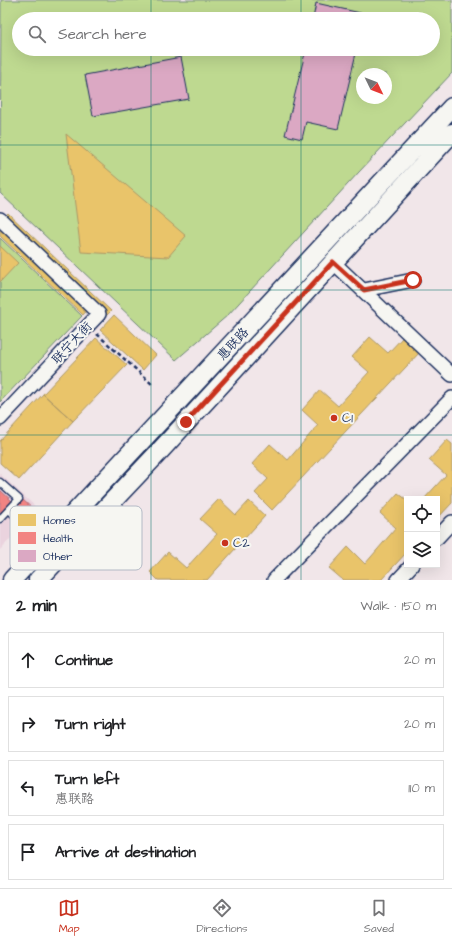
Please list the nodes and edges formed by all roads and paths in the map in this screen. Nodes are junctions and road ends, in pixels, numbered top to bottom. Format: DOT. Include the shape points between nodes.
graph roads {
  1 [pos="452,107"];
  2 [pos="452,133"];
  3 [pos="0,219"];
  4 [pos="333,262"];
  5 [pos="413,280"];
  6 [pos="364,290"];
  7 [pos="88,326"];
  8 [pos="452,375"];
  9 [pos="153,385"];
  10 [pos="452,398"];
  11 [pos="0,419"];
  12 [pos="0,482"];
  13 [pos="13,506"];
  14 [pos="81,506"];
  15 [pos="108,506"];
  16 [pos="9,510"];
  17 [pos="0,519"];
  18 [pos="452,522"];
  19 [pos="440,535"];
  20 [pos="409,568"];
  21 [pos="21,570"];
  22 [pos="47,570"];
  23 [pos="12,580"];
  24 [pos="38,580"];
  25 [pos="274,580"];
  26 [pos="398,580"];
  1 -- 14 [label="street, 惠联路"];
  2 -- 4 [label="street, 惠联路"];
  3 -- 7 [label="street, 联宁大街" via="99,314"];
  4 -- 6 [label="street"];
  4 -- 15 [label="street, 惠联路"];
  5 -- 6 [label="street"];
  6 -- 8 [label="street"];
  7 -- 9 [label="path"];
  7 -- 11 [label="street, 联宁大街"];
  10 -- 25 [label="street"];
  12 -- 13 [label="lane" via="19,499"];
  16 -- 17 [label="lane"];
  18 -- 19 [label="street"];
  20 -- 26 [label="street"];
  21 -- 23 [label="street, 惠联路"];
  22 -- 24 [label="street, 惠联路"];
}
